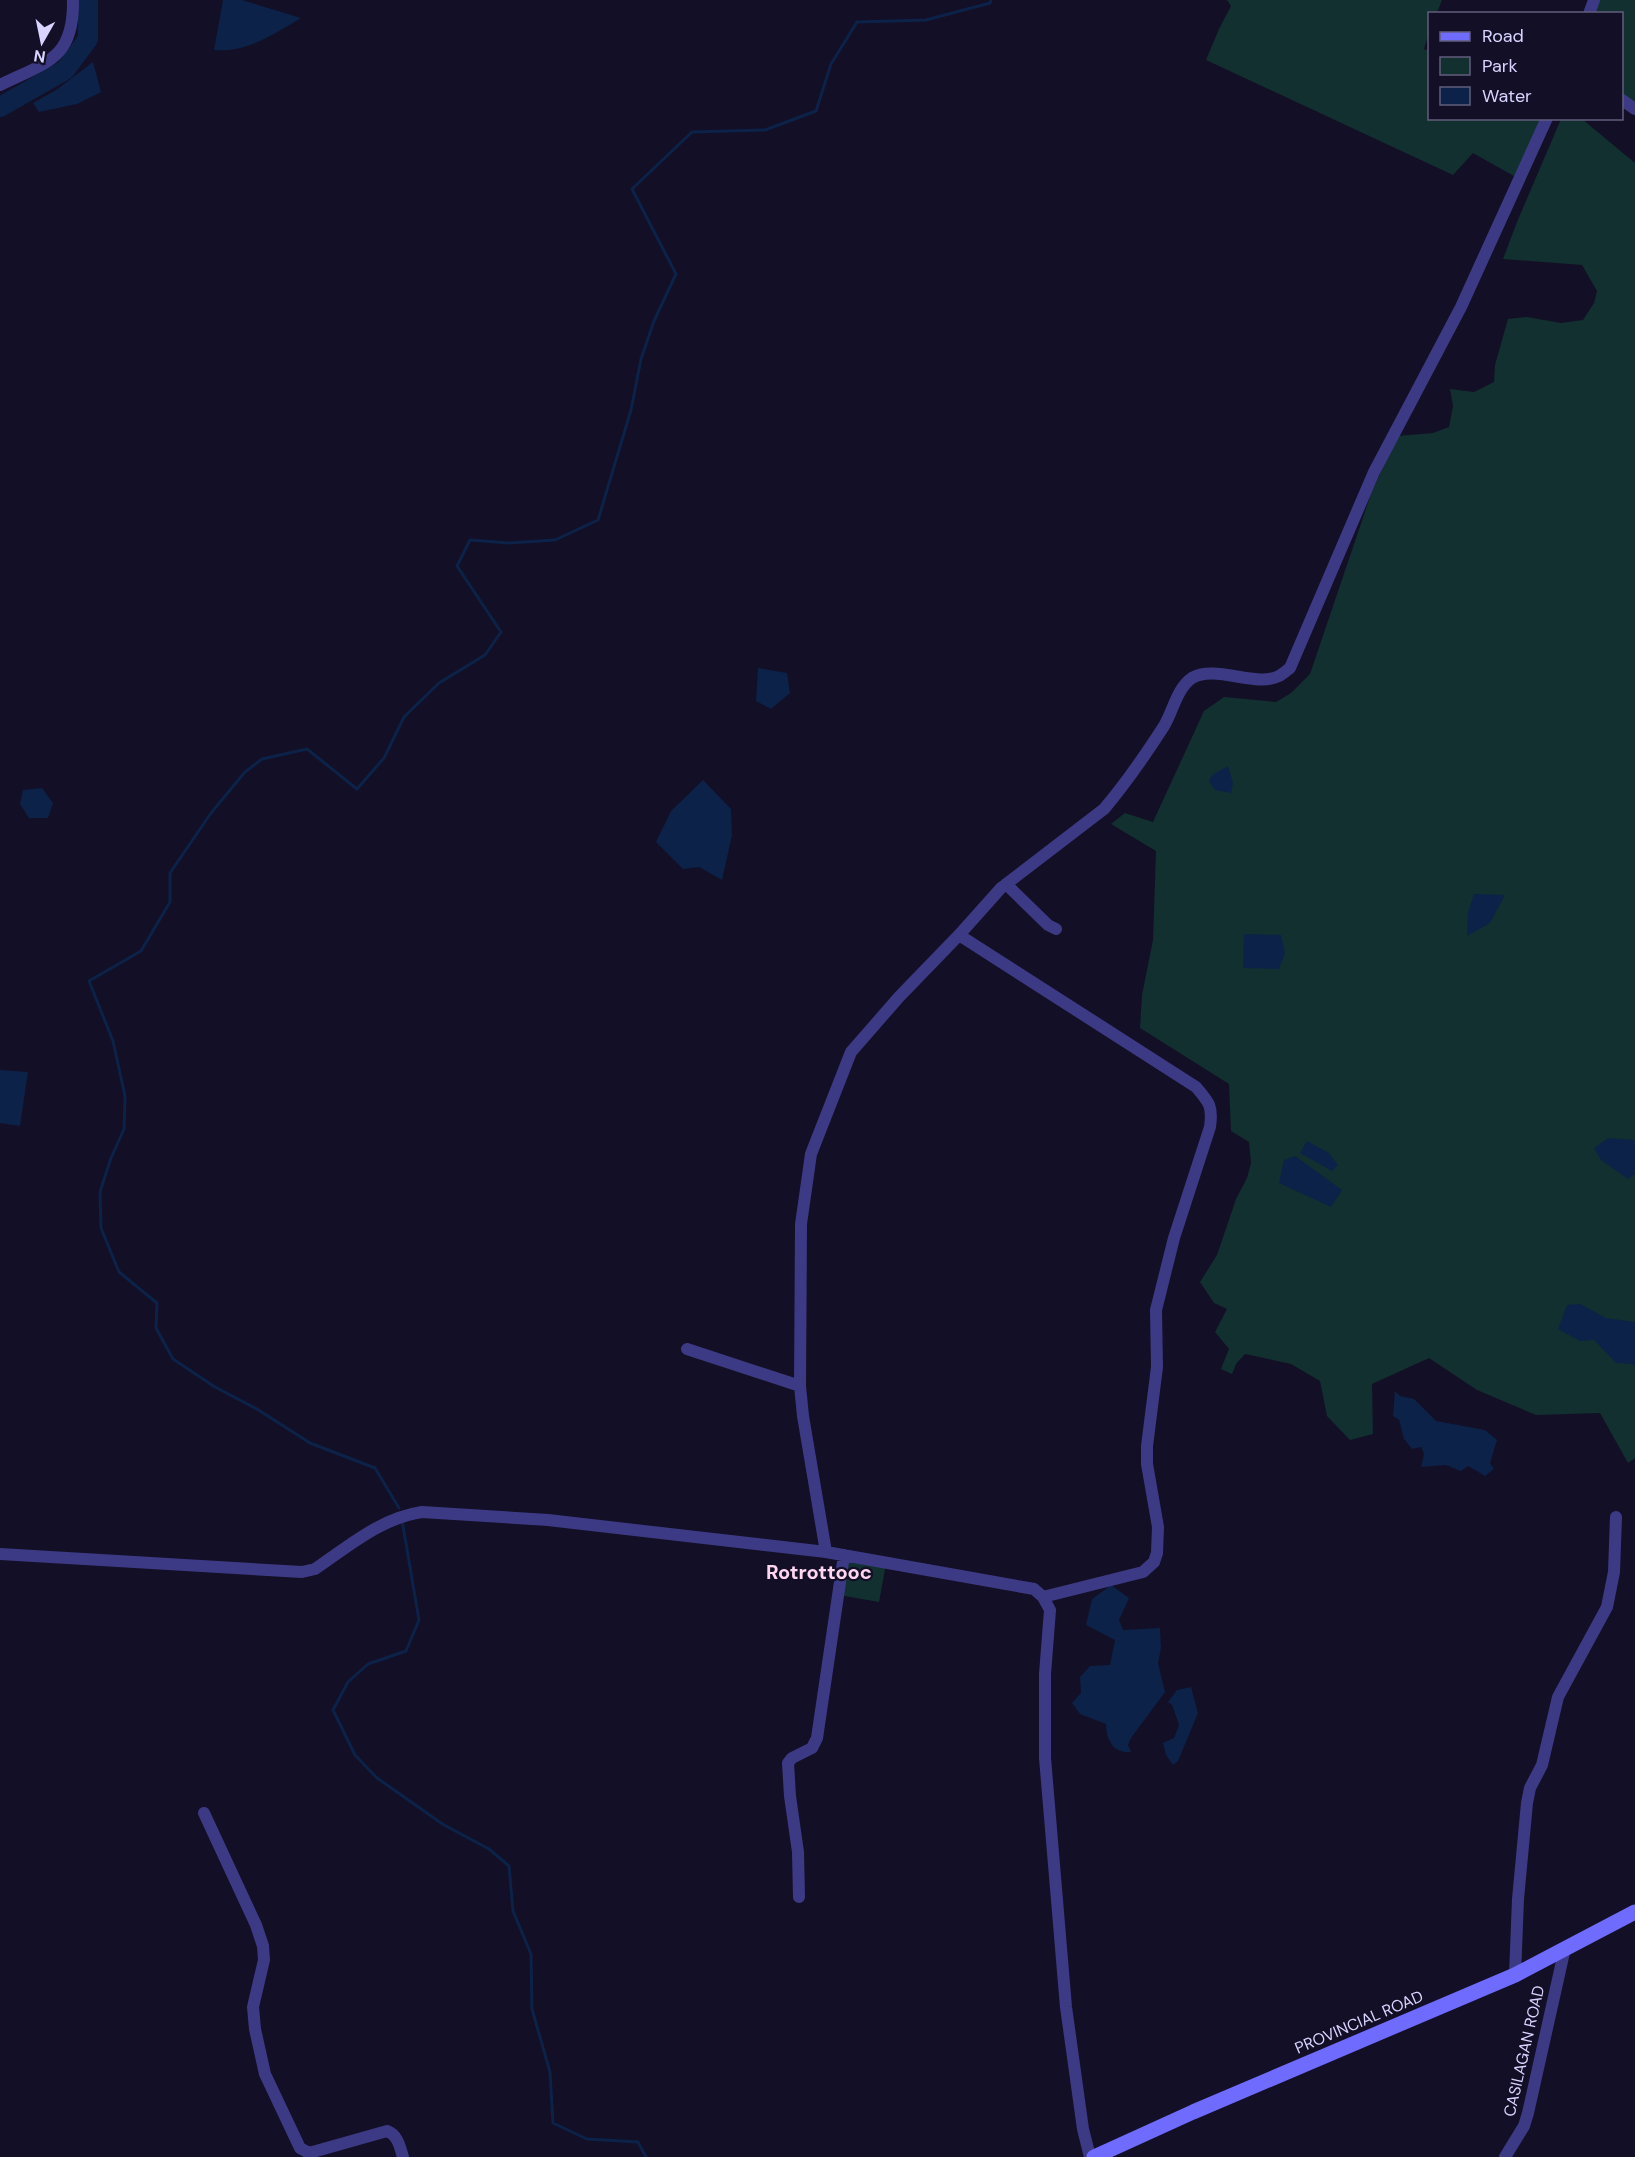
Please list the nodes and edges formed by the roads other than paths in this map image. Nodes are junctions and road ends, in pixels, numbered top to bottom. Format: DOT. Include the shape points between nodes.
graph roads {
  1 [pos="73,0"];
  2 [pos="0,85"];
  3 [pos="1546,120"];
  4 [pos="1006,884"];
  5 [pos="1056,929"];
  6 [pos="959,935"];
  7 [pos="687,1349"];
  8 [pos="800,1386"];
  9 [pos="1616,1517"];
  10 [pos="826,1552"];
  11 [pos="0,1554"];
  12 [pos="844,1555"];
  13 [pos="1043,1596"];
  14 [pos="204,1813"];
  15 [pos="799,1897"];
  16 [pos="1635,1912"];
  17 [pos="1565,1948"];
  18 [pos="1515,1975"];
  19 [pos="403,2157"];
  20 [pos="1092,2157"];
  21 [pos="1505,2157"];
  1 -- 2 [label="street" via="69,37 61,51"];
  3 -- 4 [label="street" via="1461,307 1374,472 1290,668 1268,679 1210,674 1194,677 1184,686 1164,724 1116,795"];
  4 -- 5 [label="street"];
  4 -- 6 [label="street"];
  6 -- 8 [label="street" via="851,1052 810,1154 801,1224"];
  6 -- 13 [label="street" via="1196,1087 1212,1111 1156,1310 1157,1367 1147,1446 1158,1527 1154,1562 1143,1572"];
  7 -- 8 [label="street"];
  8 -- 10 [label="street"];
  9 -- 18 [label="street" via="1614,1572 1607,1607 1558,1697 1542,1765 1530,1788 1518,1899"];
  10 -- 11 [label="street" via="548,1520 422,1512 384,1523 315,1569 302,1572"];
  10 -- 12 [label="street"];
  12 -- 13 [label="street" via="1034,1589"];
  12 -- 15 [label="street" via="817,1738 813,1748 788,1763"];
  13 -- 20 [label="street" via="1050,1610 1045,1758 1061,1949 1083,2129"];
  14 -- 19 [label="street" via="263,1946 253,2007 255,2029 265,2074 300,2148 309,2153 387,2131 397,2139"];
  16 -- 17 [label="main road, PROVINCIAL ROAD"];
  17 -- 18 [label="main road, PROVINCIAL ROAD"];
  17 -- 21 [label="street, CASILAGAN ROAD" via="1528,2113"];
  18 -- 20 [label="main road, PROVINCIAL ROAD"];
}
